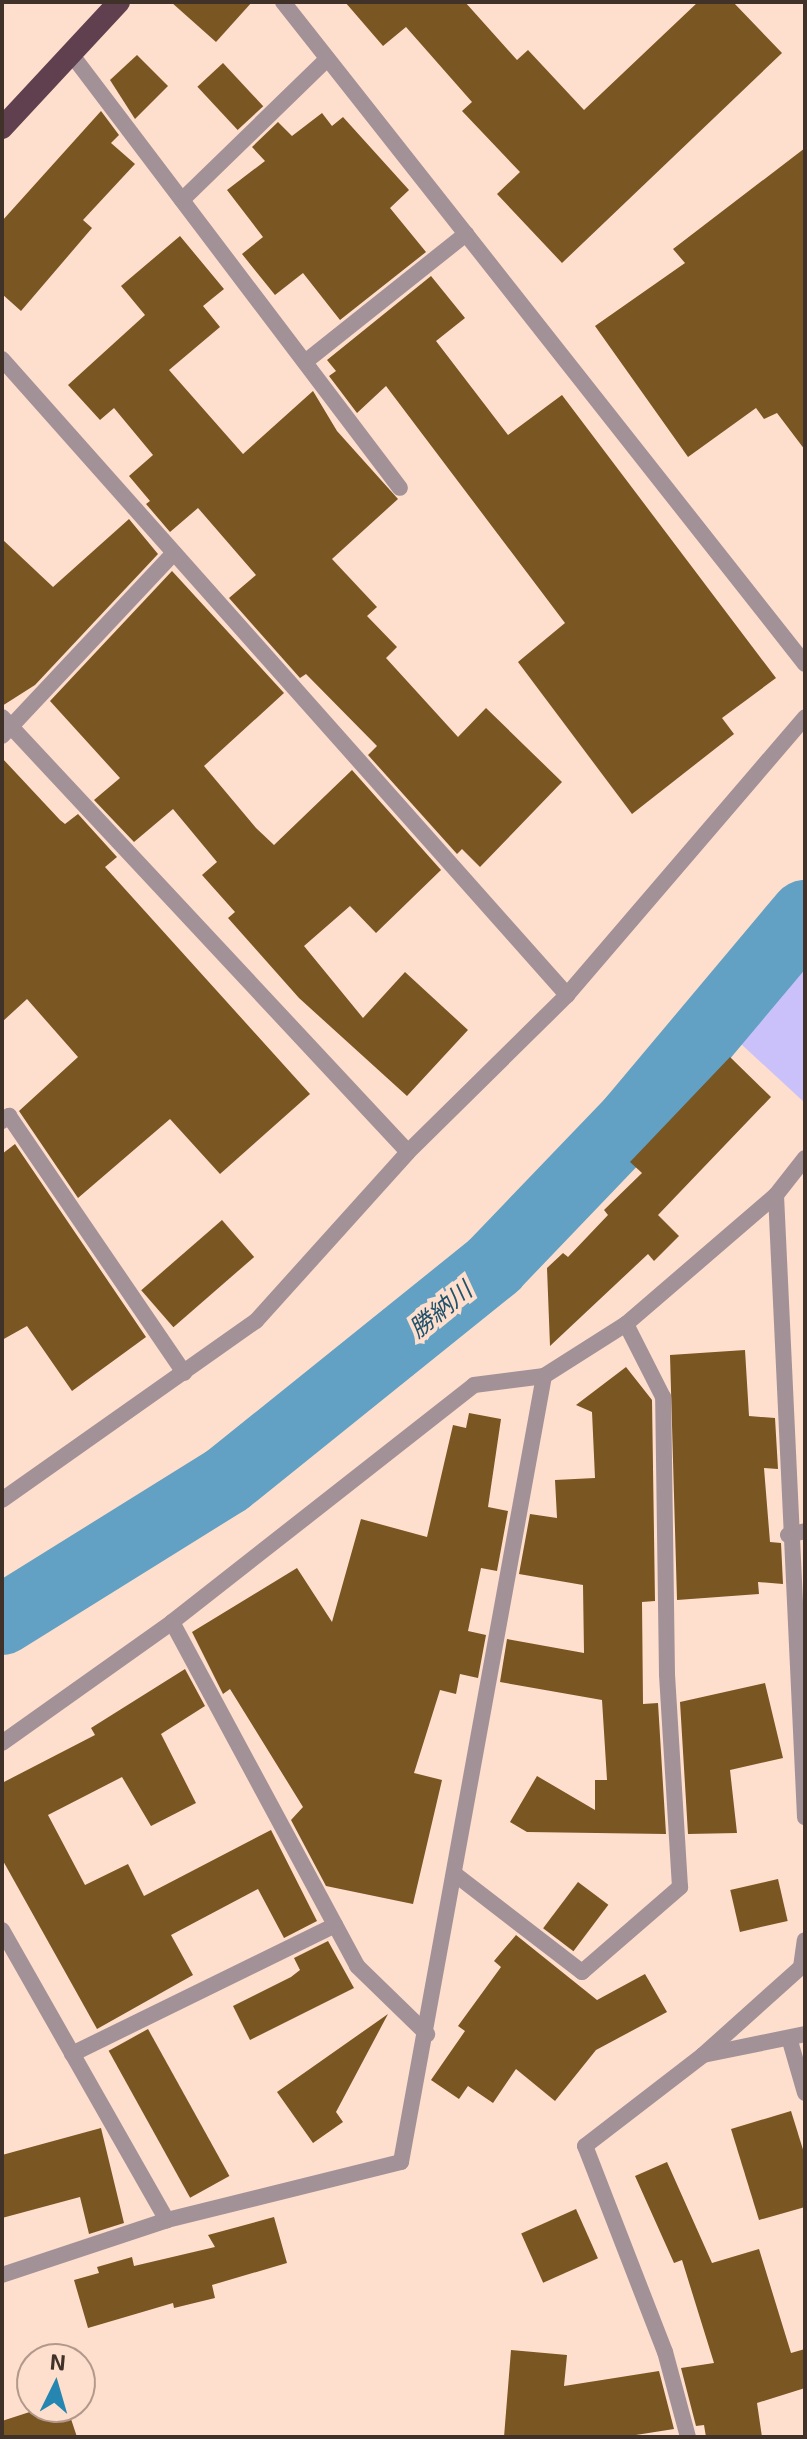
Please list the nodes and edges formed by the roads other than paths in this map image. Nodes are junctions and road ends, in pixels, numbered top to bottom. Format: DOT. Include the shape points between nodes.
graph roads {
  1 [pos="119,2"];
  2 [pos="283,2"];
  3 [pos="72,55"];
  4 [pos="327,59"];
  5 [pos="2,128"];
  6 [pos="182,200"];
  7 [pos="466,234"];
  8 [pos="2,359"];
  9 [pos="305,362"];
  10 [pos="400,488"];
  11 [pos="174,553"];
  12 [pos="805,664"];
  13 [pos="805,717"];
  14 [pos="5,727"];
  15 [pos="567,995"];
  16 [pos="4,1114"];
  17 [pos="408,1152"];
  18 [pos="805,1158"];
  19 [pos="776,1195"];
  20 [pos="626,1324"];
  21 [pos="184,1373"];
  22 [pos="544,1376"];
  23 [pos="2,1500"];
  24 [pos="797,1533"];
  25 [pos="172,1622"];
  26 [pos="2,1743"];
  27 [pos="805,1817"];
  28 [pos="456,1875"];
  29 [pos="335,1925"];
  30 [pos="2,1930"];
  31 [pos="805,1940"];
  32 [pos="427,2034"];
  33 [pos="798,2037"];
  34 [pos="72,2054"];
  35 [pos="703,2055"];
  36 [pos="805,2093"];
  37 [pos="167,2220"];
  38 [pos="2,2275"];
  39 [pos="688,2437"];
  1 -- 3 [label="highway"];
  2 -- 4 [label="street"];
  3 -- 5 [label="highway"];
  3 -- 6 [label="street"];
  4 -- 6 [label="street"];
  4 -- 7 [label="street"];
  6 -- 9 [label="street"];
  7 -- 9 [label="street"];
  7 -- 12 [label="street"];
  8 -- 11 [label="street"];
  9 -- 10 [label="street"];
  11 -- 14 [label="street"];
  11 -- 15 [label="street"];
  13 -- 15 [label="street"];
  14 -- 17 [label="street"];
  15 -- 17 [label="street"];
  16 -- 21 [label="street"];
  17 -- 21 [label="street" via="256,1321"];
  18 -- 19 [label="street"];
  19 -- 20 [label="street"];
  19 -- 24 [label="street"];
  20 -- 22 [label="street"];
  20 -- 28 [label="street" via="663,1397 667,1674 680,1887 582,1972"];
  21 -- 23 [label="street"];
  22 -- 25 [label="street" via="474,1385"];
  22 -- 28 [label="street"];
  24 -- 27 [label="street"];
  25 -- 26 [label="street"];
  25 -- 29 [label="street"];
  28 -- 32 [label="street"];
  29 -- 32 [label="street" via="357,1966"];
  29 -- 34 [label="street"];
  30 -- 34 [label="street"];
  31 -- 35 [label="street" via="801,1967"];
  32 -- 37 [label="street" via="401,2162"];
  33 -- 35 [label="street"];
  33 -- 36 [label="street"];
  34 -- 37 [label="street"];
  35 -- 39 [label="street" via="585,2146 665,2352"];
  37 -- 38 [label="street"];
}
